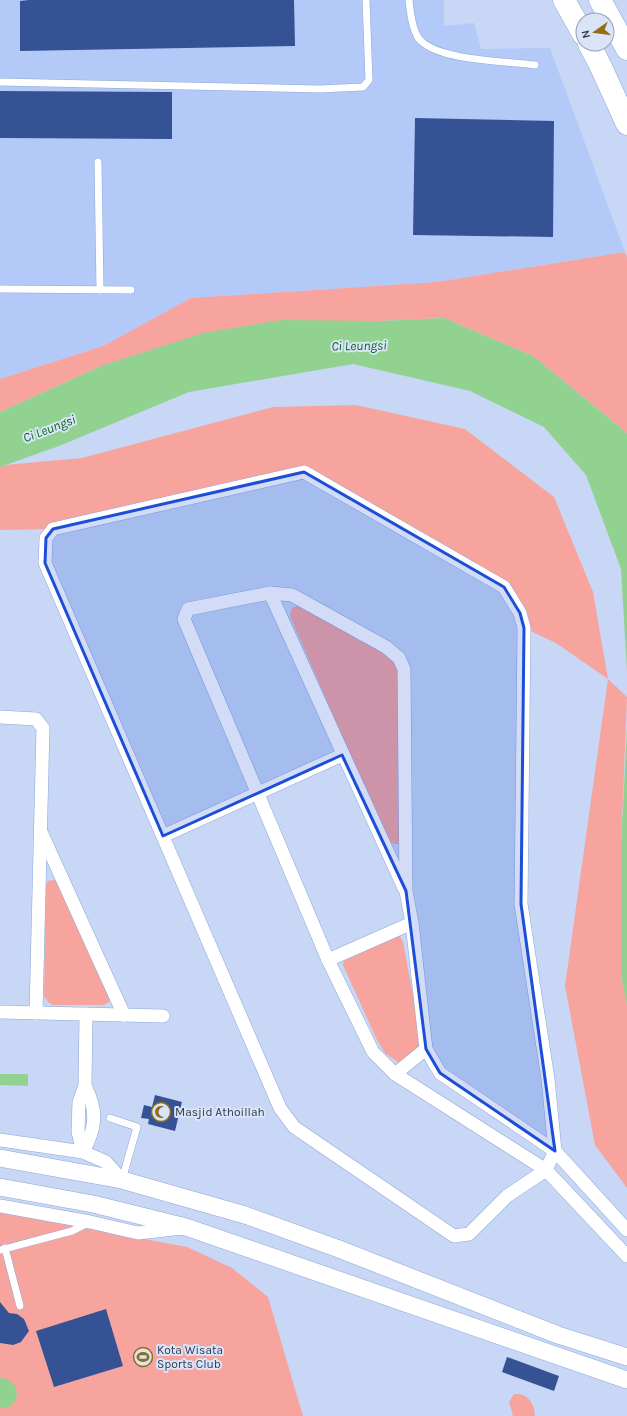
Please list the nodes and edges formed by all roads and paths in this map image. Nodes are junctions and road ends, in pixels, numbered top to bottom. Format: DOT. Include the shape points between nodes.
graph roads {
  1 [pos="366,0"];
  2 [pos="409,0"];
  3 [pos="564,0"];
  4 [pos="600,0"];
  5 [pos="575,20"];
  6 [pos="627,49"];
  7 [pos="593,52"];
  8 [pos="535,65"];
  9 [pos="0,82"];
  10 [pos="627,124"];
  11 [pos="98,162"];
  12 [pos="0,289"];
  13 [pos="100,290"];
  14 [pos="131,290"];
  15 [pos="270,593"];
  16 [pos="0,717"];
  17 [pos="342,755"];
  18 [pos="258,794"];
  19 [pos="40,829"];
  20 [pos="163,836"];
  21 [pos="406,891"];
  22 [pos="412,923"];
  23 [pos="328,960"];
  24 [pos="0,1012"];
  25 [pos="36,1013"];
  26 [pos="86,1014"];
  27 [pos="124,1015"];
  28 [pos="163,1016"];
  29 [pos="426,1049"];
  30 [pos="395,1074"];
  31 [pos="110,1118"];
  32 [pos="0,1140"];
  33 [pos="556,1151"];
  34 [pos="83,1152"];
  35 [pos="0,1158"];
  36 [pos="546,1170"];
  37 [pos="122,1180"];
  38 [pos="0,1187"];
  39 [pos="0,1206"];
  40 [pos="90,1222"];
  41 [pos="186,1228"];
  42 [pos="627,1230"];
  43 [pos="2,1249"];
  44 [pos="627,1256"];
  45 [pos="20,1306"];
  46 [pos="627,1357"];
  47 [pos="627,1380"];
  1 -- 9 [label="lane" via="369,80 363,87 319,90"];
  2 -- 8 [label="lane" via="412,19 420,41 432,48 446,55"];
  3 -- 5 [label="highway"];
  4 -- 6 [label="highway"];
  7 -- 10 [label="highway"];
  11 -- 13 [label="lane"];
  12 -- 13 [label="lane"];
  13 -- 14 [label="lane"];
  15 -- 17 [label="street"];
  15 -- 18 [label="street" via="188,609 184,619"];
  15 -- 21 [label="street" via="292,595 379,643 399,658 404,669"];
  16 -- 19 [label="street" via="36,719 43,728"];
  17 -- 18 [label="street"];
  17 -- 21 [label="street"];
  18 -- 20 [label="street"];
  18 -- 23 [label="street"];
  19 -- 25 [label="street"];
  19 -- 27 [label="street"];
  20 -- 33 [label="street" via="46,563 46,538 53,529 304,472 504,587 520,613 524,628 521,904 548,1079"];
  20 -- 36 [label="street" via="280,1108 294,1126 454,1236 469,1234 507,1196"];
  21 -- 22 [label="street"];
  22 -- 23 [label="street"];
  22 -- 29 [label="street"];
  23 -- 30 [label="street" via="373,1052"];
  24 -- 25 [label="street"];
  25 -- 26 [label="street"];
  26 -- 27 [label="street"];
  26 -- 34 [label="street" via="85,1086 79,1102 78,1117 78,1132"];
  27 -- 28 [label="street"];
  29 -- 30 [label="street"];
  29 -- 33 [label="street" via="440,1073"];
  30 -- 36 [label="street"];
  31 -- 37 [label="lane" via="137,1127"];
  32 -- 34 [label="street"];
  33 -- 36 [label="street"];
  33 -- 42 [label="street"];
  34 -- 37 [label="street" via="106,1162"];
  35 -- 37 [label="street"];
  36 -- 44 [label="street"];
  37 -- 46 [label="street" via="245,1215 558,1335"];
  38 -- 41 [label="street" via="93,1204"];
  39 -- 40 [label="street"];
  40 -- 41 [label="street" via="138,1233"];
  40 -- 43 [label="lane" via="72,1231"];
  41 -- 47 [label="street"];
  43 -- 45 [label="lane"];
}
